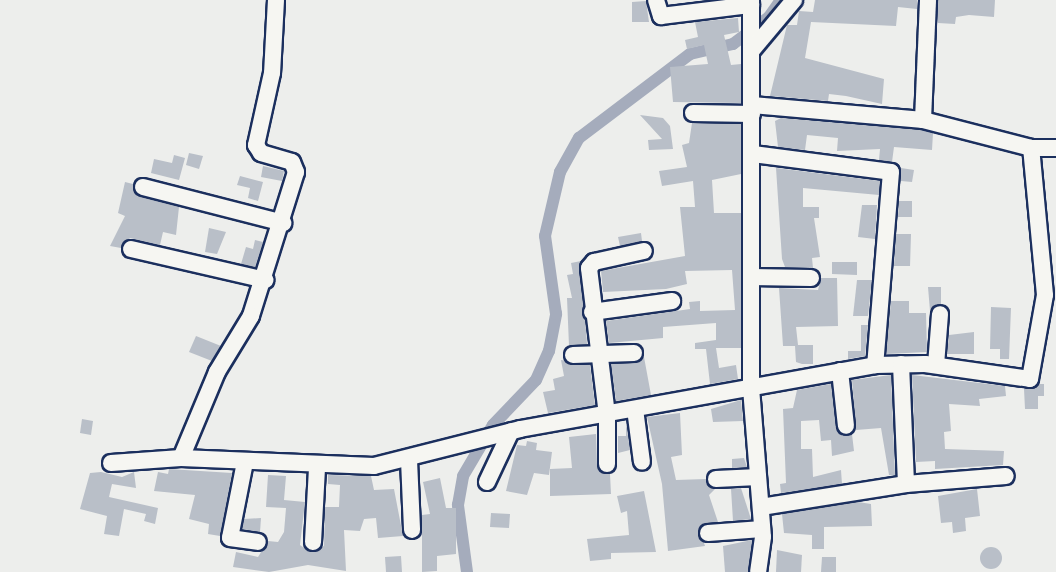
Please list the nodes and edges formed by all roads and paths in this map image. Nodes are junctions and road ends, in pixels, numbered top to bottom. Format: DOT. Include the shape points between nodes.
graph roads {
  1 [pos="276,0"];
  2 [pos="656,0"];
  3 [pos="794,0"];
  4 [pos="928,0"];
  5 [pos="752,6"];
  6 [pos="753,41"];
  7 [pos="752,110"];
  8 [pos="693,112"];
  9 [pos="923,120"];
  10 [pos="1031,148"];
  11 [pos="1056,148"];
  12 [pos="753,154"];
  13 [pos="143,188"];
  14 [pos="284,223"];
  15 [pos="131,249"];
  16 [pos="644,251"];
  17 [pos="752,277"];
  18 [pos="811,278"];
  19 [pos="265,280"];
  20 [pos="672,301"];
  21 [pos="592,312"];
  22 [pos="940,314"];
  23 [pos="633,352"];
  24 [pos="573,355"];
  25 [pos="597,355"];
  26 [pos="901,364"];
  27 [pos="875,365"];
  28 [pos="936,365"];
  29 [pos="840,371"];
  30 [pos="751,388"];
  31 [pos="635,409"];
  32 [pos="607,415"];
  33 [pos="846,426"];
  34 [pos="504,434"];
  35 [pos="181,458"];
  36 [pos="409,460"];
  37 [pos="245,462"];
  38 [pos="642,462"];
  39 [pos="111,463"];
  40 [pos="607,464"];
  41 [pos="317,468"];
  42 [pos="1006,476"];
  43 [pos="758,477"];
  44 [pos="716,479"];
  45 [pos="486,482"];
  46 [pos="906,484"];
  47 [pos="760,507"];
  48 [pos="762,529"];
  49 [pos="412,530"];
  50 [pos="708,533"];
  51 [pos="258,542"];
  52 [pos="313,543"];
  53 [pos="758,572"];
  1 -- 14 [label="street" via="272,73 256,145 261,153 295,166"];
  2 -- 5 [label="street" via="661,16"];
  3 -- 6 [label="street"];
  4 -- 9 [label="street"];
  5 -- 6 [label="street"];
  6 -- 7 [label="street"];
  7 -- 8 [label="street"];
  7 -- 9 [label="street"];
  7 -- 12 [label="street"];
  9 -- 10 [label="street"];
  10 -- 11 [label="street"];
  10 -- 28 [label="street" via="1045,295 1034,372 1028,380"];
  12 -- 17 [label="street"];
  12 -- 27 [label="street" via="891,172"];
  13 -- 14 [label="street"];
  14 -- 19 [label="street"];
  15 -- 19 [label="street"];
  16 -- 21 [label="street" via="591,263"];
  17 -- 18 [label="street"];
  17 -- 30 [label="street"];
  19 -- 35 [label="street" via="217,372"];
  20 -- 21 [label="street"];
  21 -- 25 [label="street"];
  22 -- 28 [label="street"];
  23 -- 25 [label="street"];
  24 -- 25 [label="street"];
  25 -- 32 [label="street"];
  26 -- 27 [label="street"];
  26 -- 28 [label="street"];
  26 -- 46 [label="street"];
  27 -- 29 [label="street"];
  29 -- 30 [label="street"];
  29 -- 33 [label="street"];
  30 -- 31 [label="street"];
  30 -- 43 [label="street"];
  31 -- 32 [label="street"];
  31 -- 38 [label="street"];
  32 -- 34 [label="street"];
  32 -- 40 [label="street"];
  34 -- 36 [label="street"];
  34 -- 45 [label="street"];
  35 -- 37 [label="street"];
  35 -- 39 [label="street"];
  36 -- 41 [label="street"];
  36 -- 49 [label="street"];
  37 -- 41 [label="street"];
  37 -- 51 [label="street" via="230,538"];
  41 -- 52 [label="street"];
  42 -- 46 [label="street"];
  43 -- 44 [label="street"];
  43 -- 47 [label="street"];
  46 -- 47 [label="street"];
  47 -- 48 [label="street"];
  48 -- 50 [label="street"];
  48 -- 53 [label="street"];
}
